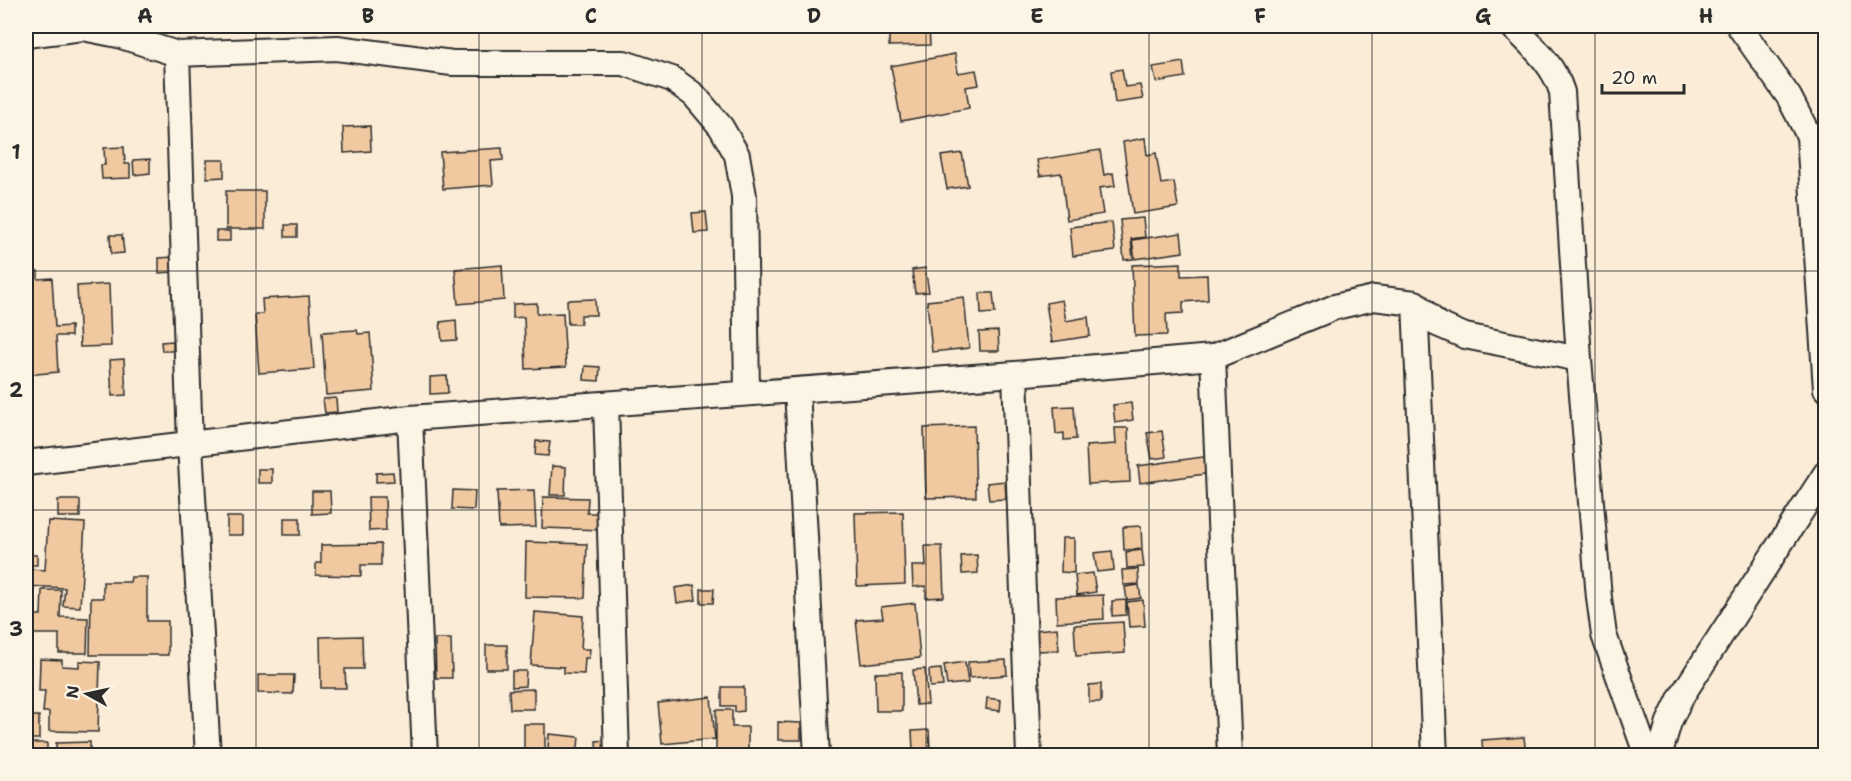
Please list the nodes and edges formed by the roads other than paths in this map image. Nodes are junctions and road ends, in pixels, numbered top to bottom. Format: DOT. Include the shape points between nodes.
graph roads {
  1 [pos="1512,26"];
  2 [pos="1740,26"];
  3 [pos="116,30"];
  4 [pos="26,35"];
  5 [pos="177,54"];
  6 [pos="1415,303"];
  7 [pos="1213,357"];
  8 [pos="1579,359"];
  9 [pos="1014,374"];
  10 [pos="1826,389"];
  11 [pos="797,390"];
  12 [pos="747,393"];
  13 [pos="606,404"];
  14 [pos="410,418"];
  15 [pos="190,445"];
  16 [pos="26,464"];
  17 [pos="1826,472"];
  18 [pos="207,756"];
  19 [pos="425,756"];
  20 [pos="617,756"];
  21 [pos="816,756"];
  22 [pos="1029,756"];
  23 [pos="1230,756"];
  24 [pos="1435,756"];
  25 [pos="1647,756"];
  26 [pos="1659,756"];
  1 -- 8 [label="street" via="1547,61 1562,92"];
  2 -- 10 [label="street" via="1789,97 1809,136"];
  3 -- 4 [label="street" via="83,28"];
  3 -- 5 [label="street"];
  5 -- 12 [label="street" via="337,48 452,63 624,63 672,80 701,103 721,127 736,155 744,196"];
  5 -- 15 [label="street"];
  6 -- 7 [label="street" via="1374,298 1335,307"];
  6 -- 8 [label="street" via="1437,324 1465,336"];
  6 -- 24 [label="street"];
  7 -- 9 [label="street"];
  7 -- 23 [label="street"];
  8 -- 25 [label="street" via="1604,635"];
  9 -- 11 [label="street"];
  9 -- 22 [label="street"];
  11 -- 12 [label="street"];
  11 -- 21 [label="street"];
  12 -- 13 [label="street"];
  13 -- 14 [label="street"];
  13 -- 20 [label="street"];
  14 -- 15 [label="street"];
  14 -- 19 [label="street"];
  15 -- 16 [label="street"];
  15 -- 18 [label="street"];
  17 -- 26 [label="street" via="1681,697"];
}
